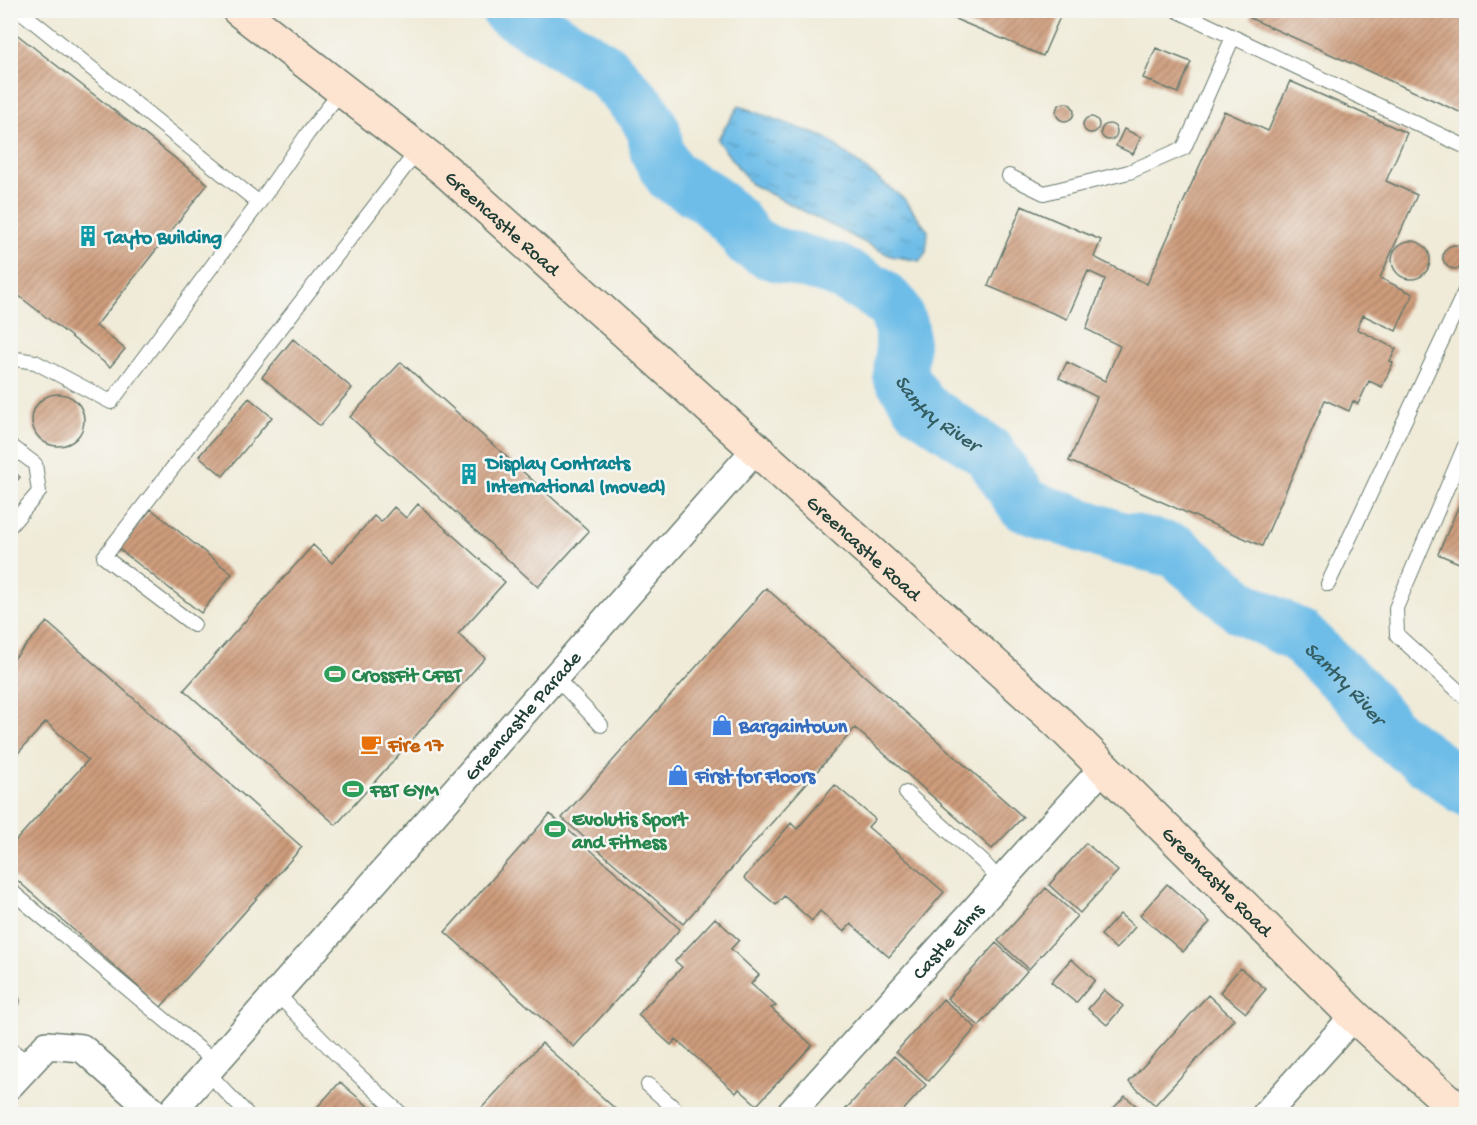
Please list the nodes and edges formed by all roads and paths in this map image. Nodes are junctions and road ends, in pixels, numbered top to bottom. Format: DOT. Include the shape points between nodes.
graph roads {
  1 [pos="19,10"];
  2 [pos="239,10"];
  3 [pos="1176,10"];
  4 [pos="1233,37"];
  5 [pos="342,90"];
  6 [pos="1467,147"];
  7 [pos="418,150"];
  8 [pos="1009,177"];
  9 [pos="259,203"];
  10 [pos="1467,289"];
  11 [pos="10,358"];
  12 [pos="1467,443"];
  13 [pos="10,445"];
  14 [pos="756,449"];
  15 [pos="10,526"];
  16 [pos="1328,584"];
  17 [pos="195,625"];
  18 [pos="555,677"];
  19 [pos="1467,698"];
  20 [pos="601,725"];
  21 [pos="1104,767"];
  22 [pos="906,793"];
  23 [pos="1000,881"];
  24 [pos="10,890"];
  25 [pos="276,993"];
  26 [pos="1354,1016"];
  27 [pos="20,1057"];
  28 [pos="211,1067"];
  29 [pos="10,1085"];
  30 [pos="648,1085"];
  31 [pos="156,1114"];
  32 [pos="170,1114"];
  33 [pos="247,1114"];
  34 [pos="400,1114"];
  35 [pos="681,1114"];
  36 [pos="790,1114"];
  37 [pos="1266,1114"];
  38 [pos="1462,1114"];
  1 -- 9 [label="lane"];
  2 -- 5 [label="street, Greencastle Road"];
  3 -- 4 [label="lane"];
  4 -- 6 [label="lane"];
  4 -- 8 [label="lane" via="1185,148 1129,172 1044,193"];
  5 -- 7 [label="street, Greencastle Road"];
  5 -- 9 [label="lane"];
  7 -- 14 [label="street, Greencastle Road"];
  7 -- 17 [label="lane" via="104,557"];
  9 -- 11 [label="lane" via="111,402 35,362"];
  10 -- 16 [label="lane"];
  12 -- 19 [label="lane" via="1395,608 1397,635"];
  13 -- 15 [label="lane" via="36,464 39,492"];
  14 -- 18 [label="street, Greencastle Parade"];
  14 -- 21 [label="street, Greencastle Road"];
  18 -- 20 [label="lane"];
  18 -- 25 [label="street, Greencastle Parade"];
  21 -- 23 [label="street, Castle Elms"];
  21 -- 26 [label="street, Greencastle Road"];
  22 -- 23 [label="lane"];
  23 -- 36 [label="street, Castle Elms"];
  24 -- 28 [label="lane"];
  25 -- 28 [label="street, Greencastle Parade"];
  25 -- 34 [label="lane"];
  26 -- 37 [label="street"];
  26 -- 38 [label="street, Greencastle Road"];
  27 -- 29 [label="street"];
  27 -- 31 [label="street" via="47,1045 82,1048"];
  28 -- 32 [label="street, Greencastle Parade"];
  28 -- 33 [label="lane"];
  30 -- 35 [label="lane"];
}
